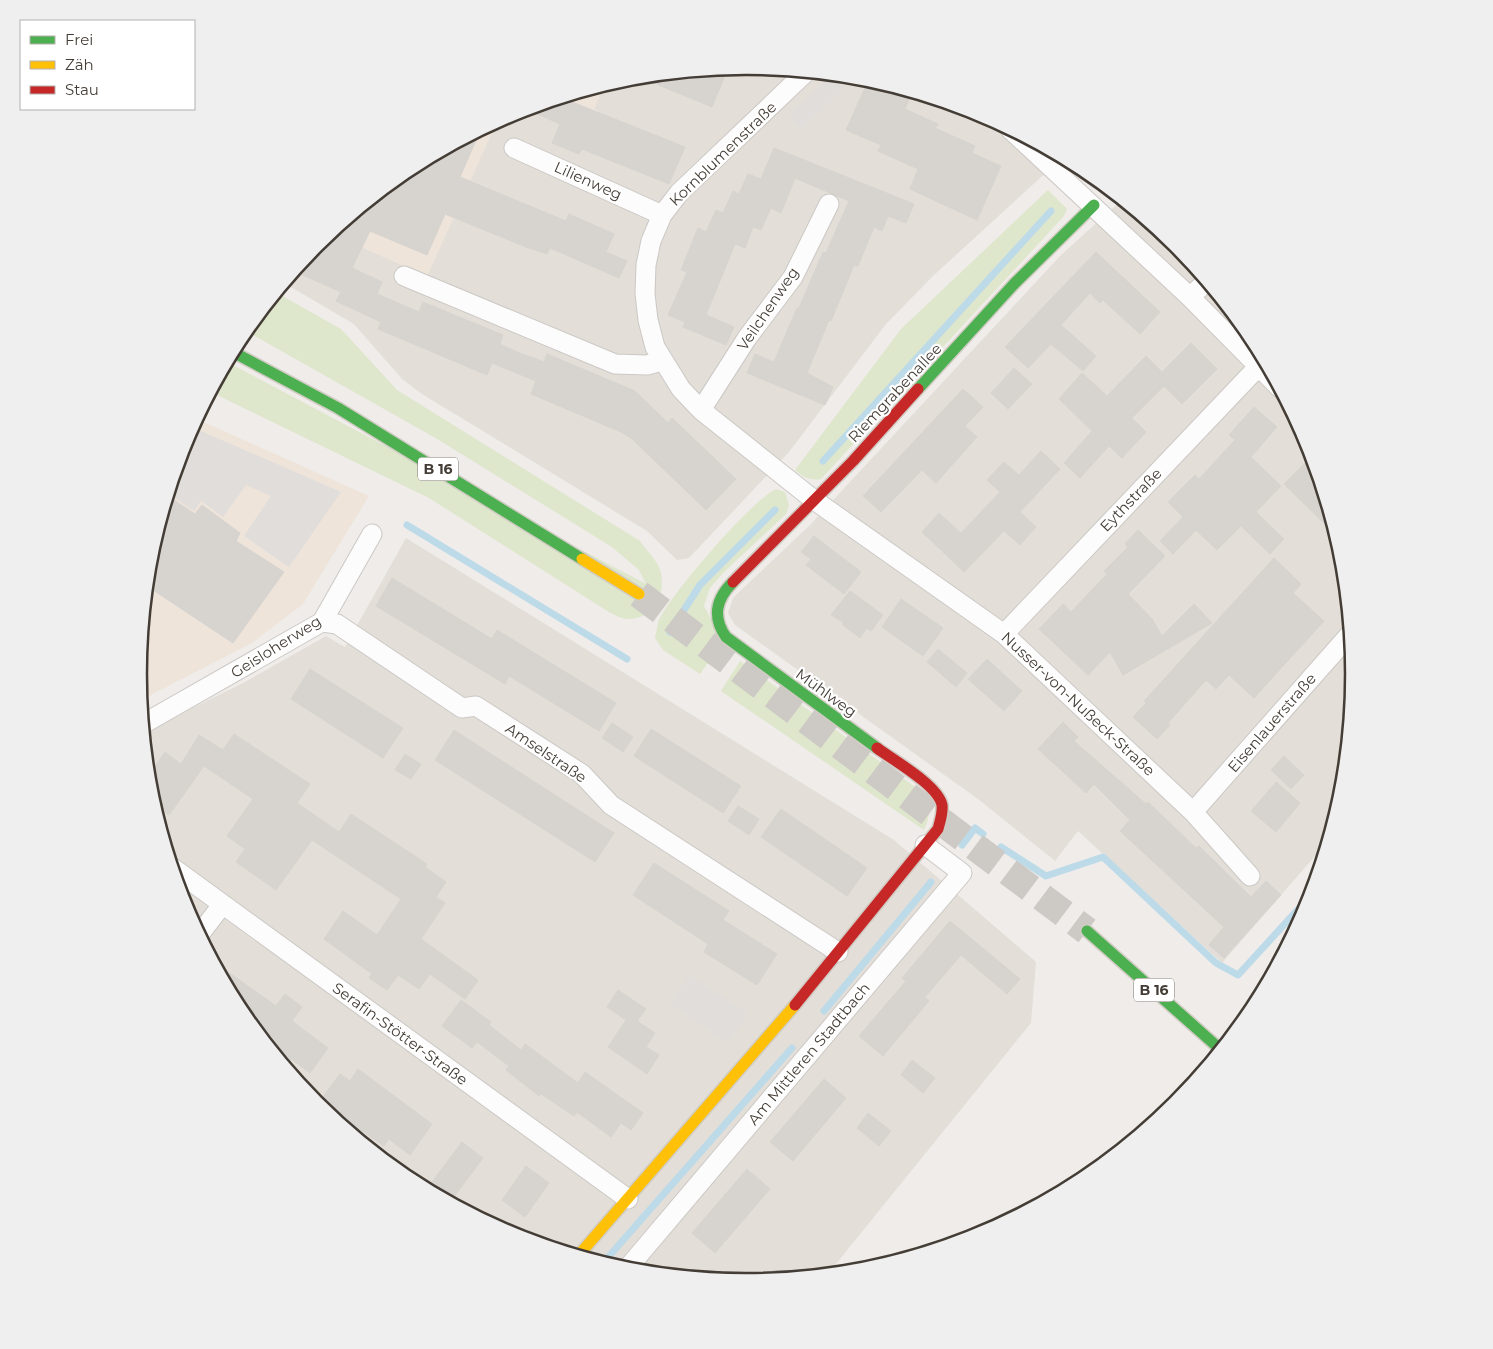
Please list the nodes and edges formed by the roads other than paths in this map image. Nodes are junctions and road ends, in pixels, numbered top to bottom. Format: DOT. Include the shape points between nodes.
graph roads {
  1 [pos="800,77"];
  2 [pos="1028,146"];
  3 [pos="514,148"];
  4 [pos="829,204"];
  5 [pos="1094,205"];
  6 [pos="662,215"];
  7 [pos="404,276"];
  8 [pos="1203,286"];
  9 [pos="1190,298"];
  10 [pos="239,355"];
  11 [pos="662,360"];
  12 [pos="1258,367"];
  13 [pos="1265,374"];
  14 [pos="701,410"];
  15 [pos="814,500"];
  16 [pos="372,534"];
  17 [pos="639,594"];
  18 [pos="717,601"];
  19 [pos="322,622"];
  20 [pos="1004,634"];
  21 [pos="1345,640"];
  22 [pos="149,721"];
  23 [pos="1193,812"];
  24 [pos="925,845"];
  25 [pos="182,875"];
  26 [pos="1250,876"];
  27 [pos="222,905"];
  28 [pos="204,929"];
  29 [pos="1087,931"];
  30 [pos="838,952"];
  31 [pos="1216,1046"];
  32 [pos="628,1199"];
  33 [pos="582,1251"];
  34 [pos="632,1262"];
  1 -- 6 [label="street, Kornblumenstraße" via="679,193"];
  2 -- 5 [label="street"];
  3 -- 6 [label="street, Lilienweg"];
  4 -- 14 [label="street, Veilchenweg" via="793,277"];
  5 -- 9 [label="street"];
  5 -- 15 [label="street, Riemgrabenallee" via="1015,283"];
  6 -- 11 [label="street, Kornblumenstraße" via="651,241 645,294 648,320"];
  7 -- 11 [label="street" via="615,364 647,365"];
  8 -- 9 [label="street"];
  9 -- 12 [label="street"];
  10 -- 17 [label="street, B 16" via="338,408"];
  11 -- 14 [label="street, Kornblumenstraße"];
  12 -- 13 [label="street"];
  12 -- 20 [label="street, Eythstraße"];
  14 -- 15 [label="street, Kornblumenstraße"];
  15 -- 18 [label="street, Riemgrabenallee" via="724,590"];
  15 -- 20 [label="street, Nusser-von-Nußeck-Straße"];
  16 -- 19 [label="street, Geisloherweg"];
  18 -- 24 [label="street, Mühlweg" via="714,615 717,625 732,644 940,797 943,814 938,830"];
  19 -- 22 [label="street, Geisloherweg"];
  19 -- 30 [label="street, Amselstraße" via="336,624 462,708 476,706 552,754 582,774 612,805"];
  20 -- 23 [label="street, Nusser-von-Nußeck-Straße"];
  21 -- 23 [label="street, Eisenlauerstraße"];
  23 -- 26 [label="street, Nusser-von-Nußeck-Straße"];
  24 -- 30 [label="street"];
  24 -- 34 [label="street, Am Mittleren Stadtbach" via="962,873"];
  25 -- 27 [label="street, Serafin-Stötter-Straße"];
  27 -- 28 [label="street"];
  27 -- 32 [label="street, Serafin-Stötter-Straße"];
  29 -- 31 [label="street, B 16"];
  30 -- 32 [label="street"];
  32 -- 33 [label="street"];
}
